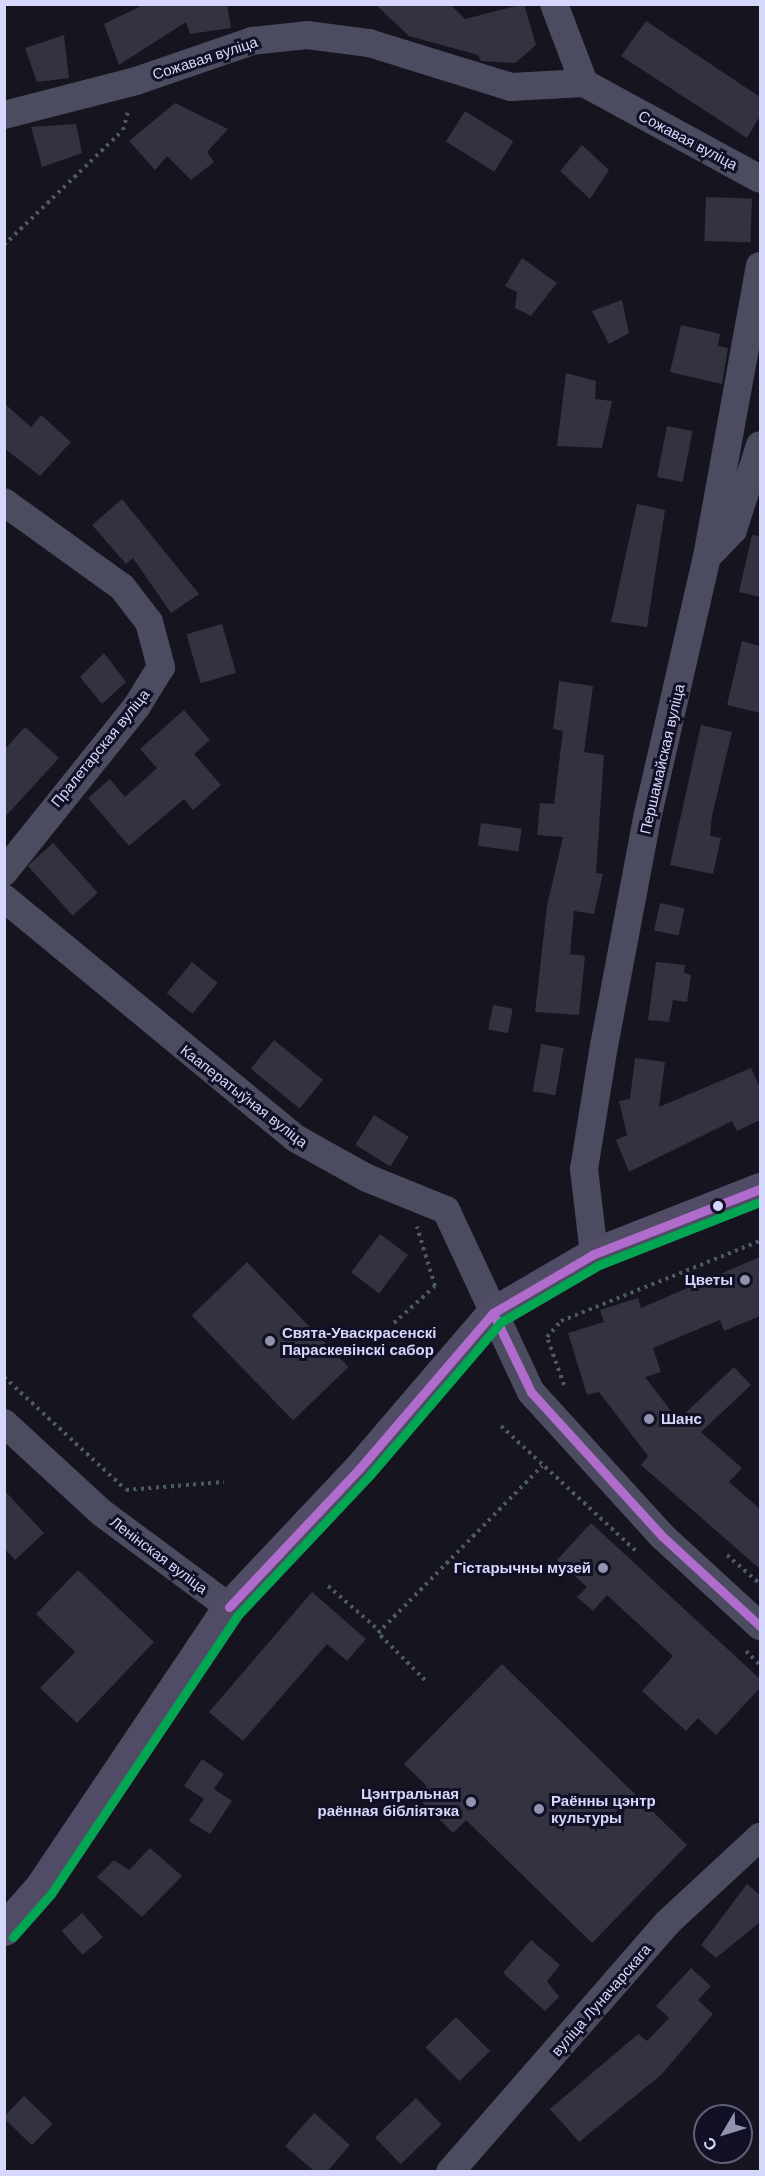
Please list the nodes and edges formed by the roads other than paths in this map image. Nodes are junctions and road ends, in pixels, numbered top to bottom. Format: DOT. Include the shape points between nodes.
graph roads {
  1 [pos="554,4"];
  2 [pos="584,83"];
  3 [pos="4,115"];
  4 [pos="760,179"];
  5 [pos="760,266"];
  6 [pos="760,445"];
  7 [pos="4,502"];
  8 [pos="707,557"];
  9 [pos="4,872"];
  10 [pos="4,897"];
  11 [pos="760,1189"];
  12 [pos="594,1254"];
  13 [pos="493,1313"];
  14 [pos="4,1423"];
  15 [pos="229,1607"];
  16 [pos="760,1626"];
  17 [pos="760,1837"];
  18 [pos="4,1929"];
  19 [pos="450,2172"];
  1 -- 2 [label="street"];
  2 -- 3 [label="street, Сожавая вуліца" via="511,87 369,42 307,35 252,41 136,81"];
  2 -- 4 [label="street, Сожавая вуліца"];
  5 -- 8 [label="street, Першамайская вуліца"];
  6 -- 8 [label="street" via="733,530"];
  7 -- 9 [label="street, Пралетарская вуліца" via="122,587 149,622 161,667 137,706"];
  8 -- 12 [label="street, Першамайская вуліца" via="648,814 584,1169"];
  10 -- 13 [label="street, Кааператыўная вуліца" via="295,1138 367,1178 446,1210"];
  11 -- 12 [label="main road"];
  12 -- 13 [label="main road"];
  13 -- 15 [label="main road" via="360,1468"];
  13 -- 16 [label="street, Кааператыўная вуліца" via="531,1392 662,1536"];
  14 -- 15 [label="street, Ленінская вуліца" via="102,1513"];
  15 -- 18 [label="main road" via="41,1887"];
  17 -- 19 [label="street, вуліца Луначарскага" via="667,1923"];
}
